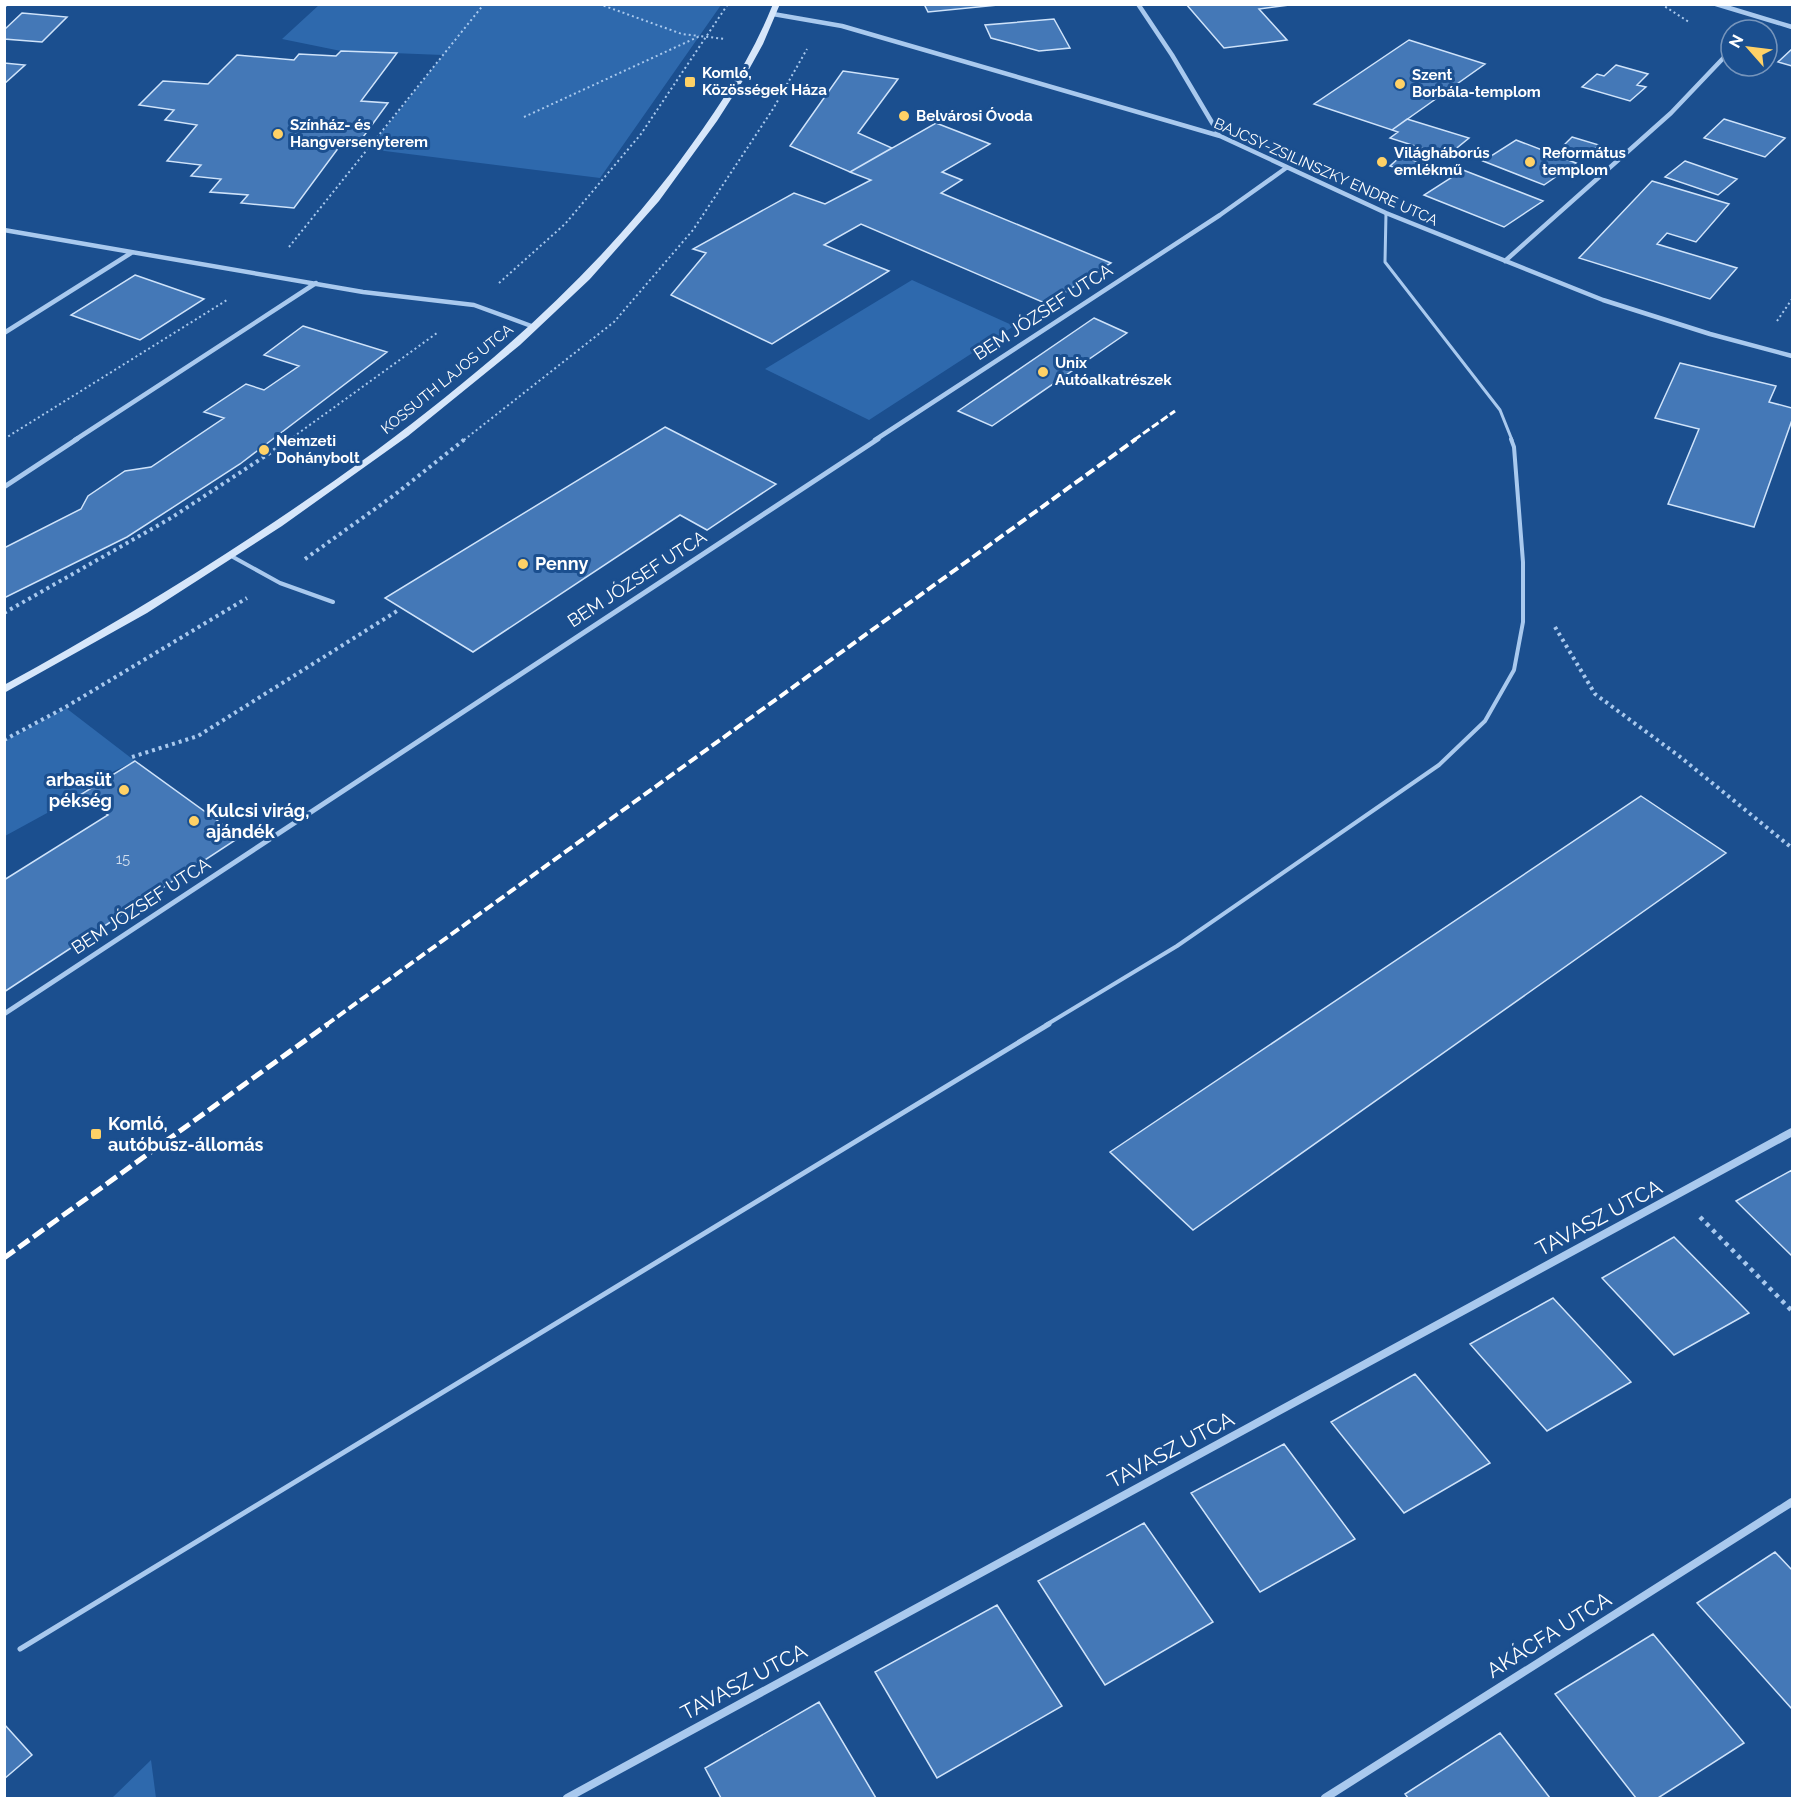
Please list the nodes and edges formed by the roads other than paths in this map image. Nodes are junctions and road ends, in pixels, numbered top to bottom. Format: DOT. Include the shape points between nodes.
graph roads {
  1 [pos="1138,4"];
  2 [pos="1716,4"];
  3 [pos="775,9"];
  4 [pos="1792,27"];
  5 [pos="1719,62"];
  6 [pos="1220,136"];
  7 [pos="1286,168"];
  8 [pos="1386,213"];
  9 [pos="4,230"];
  10 [pos="131,253"];
  11 [pos="1506,261"];
  12 [pos="317,283"];
  13 [pos="534,327"];
  14 [pos="4,333"];
  15 [pos="1792,356"];
  16 [pos="4,487"];
  17 [pos="232,556"];
  18 [pos="333,602"];
  19 [pos="4,690"];
  20 [pos="4,1014"];
  21 [pos="1792,1132"];
  22 [pos="1792,1502"];
  23 [pos="20,1649"];
  24 [pos="567,1798"];
  25 [pos="1325,1798"];
  1 -- 6 [label="street"];
  2 -- 4 [label="street"];
  3 -- 6 [label="street, BAJCSY-ZSILINSZKY ENDRE UTCA"];
  3 -- 13 [label="main road, KOSSUTH LAJOS UTCA" via="729,97 651,206"];
  5 -- 11 [label="street" via="1671,112"];
  6 -- 7 [label="street, BAJCSY-ZSILINSZKY ENDRE UTCA"];
  7 -- 8 [label="street, BAJCSY-ZSILINSZKY ENDRE UTCA"];
  7 -- 20 [label="street, BEM JÓZSEF UTCA" via="1221,215"];
  8 -- 11 [label="street, BAJCSY-ZSILINSZKY ENDRE UTCA"];
  8 -- 23 [label="lane" via="1385,262 1500,410 1514,447 1523,562 1522,622 1514,670 1485,721 1439,765 1177,946"];
  9 -- 10 [label="street"];
  10 -- 12 [label="street"];
  10 -- 14 [label="street"];
  11 -- 15 [label="street, BAJCSY-ZSILINSZKY ENDRE UTCA" via="1603,300"];
  12 -- 13 [label="street" via="474,305"];
  12 -- 16 [label="street"];
  13 -- 17 [label="main road, KOSSUTH LAJOS UTCA" via="393,443"];
  17 -- 18 [label="lane" via="280,583"];
  17 -- 19 [label="main road, KOSSUTH LAJOS UTCA" via="93,642"];
  21 -- 24 [label="street, TAVASZ UTCA"];
  22 -- 25 [label="street, AKÁCFA UTCA"];
}
